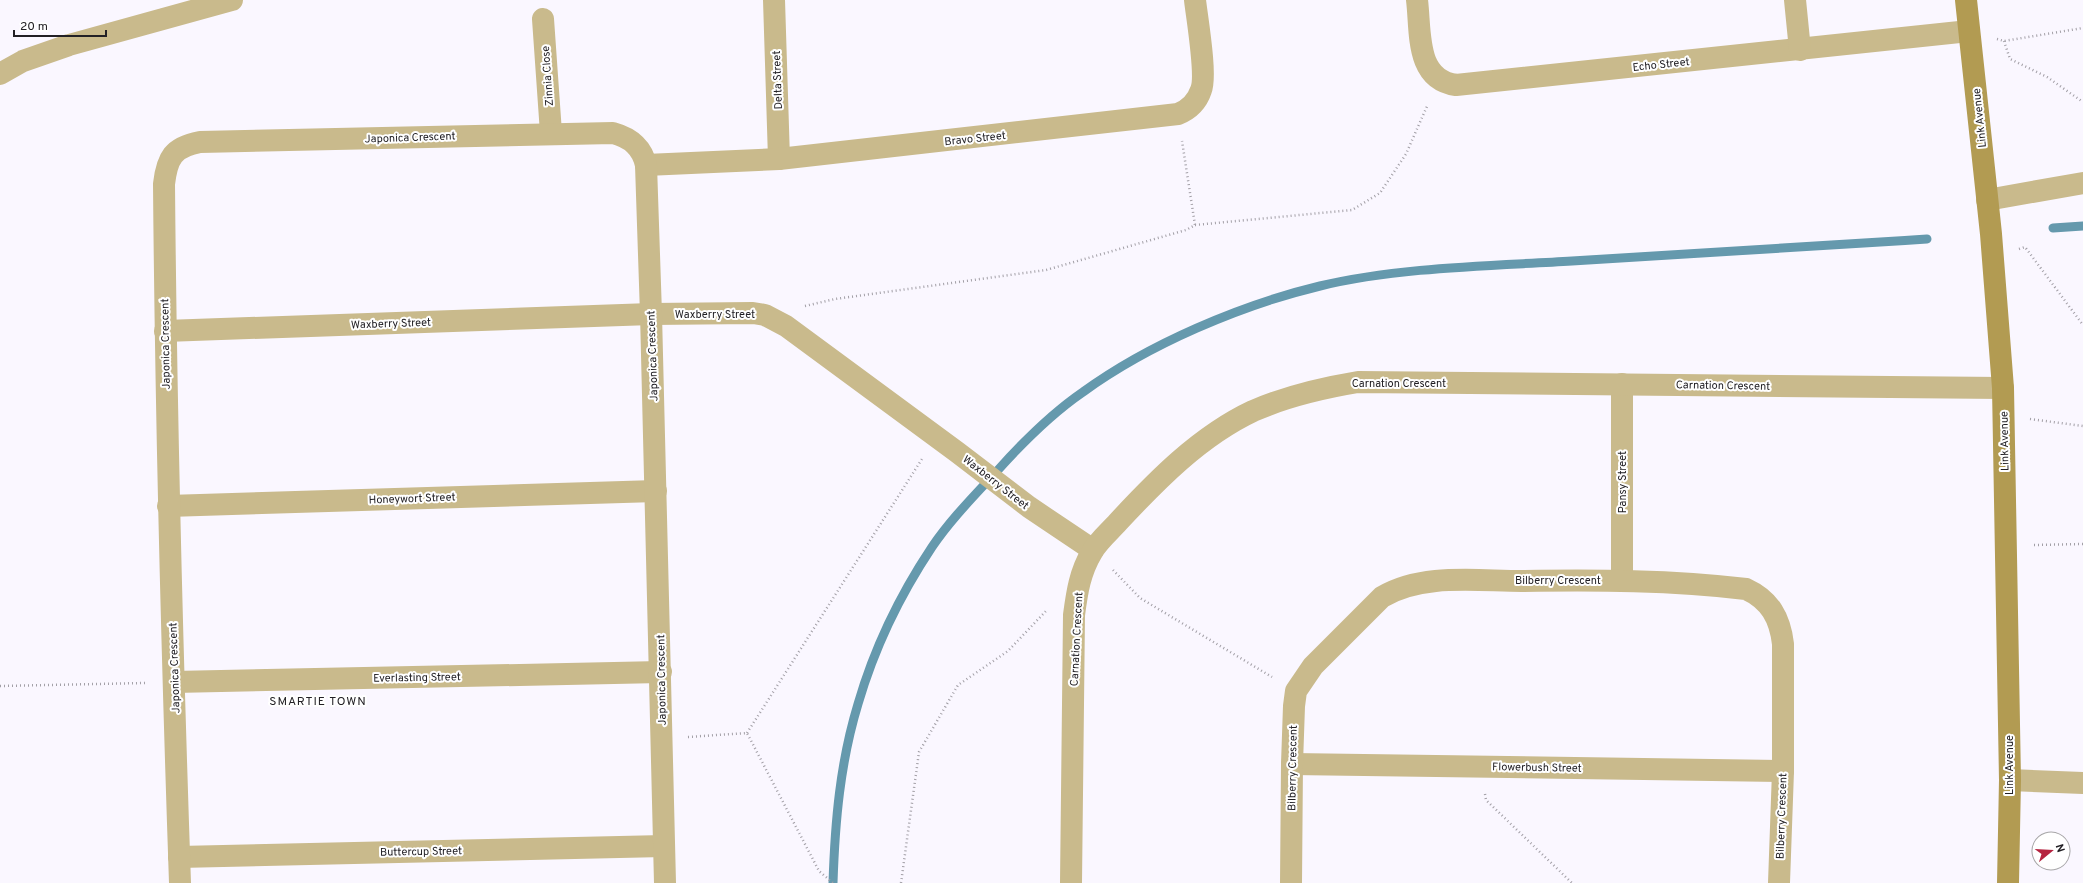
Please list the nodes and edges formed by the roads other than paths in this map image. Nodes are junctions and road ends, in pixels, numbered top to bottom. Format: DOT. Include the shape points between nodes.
graph roads {
  1 [pos="232,0"];
  2 [pos="774,0"];
  3 [pos="1195,0"];
  4 [pos="1417,0"];
  5 [pos="1795,0"];
  6 [pos="1966,0"];
  7 [pos="543,19"];
  8 [pos="1969,31"];
  9 [pos="1800,50"];
  10 [pos="0,74"];
  11 [pos="551,133"];
  12 [pos="779,159"];
  13 [pos="646,165"];
  14 [pos="2083,183"];
  15 [pos="1988,200"];
  16 [pos="652,314"];
  17 [pos="165,331"];
  18 [pos="1622,384"];
  19 [pos="2003,388"];
  20 [pos="656,491"];
  21 [pos="168,506"];
  22 [pos="1092,550"];
  23 [pos="1622,580"];
  24 [pos="661,672"];
  25 [pos="174,682"];
  26 [pos="1292,764"];
  27 [pos="1783,770"];
  28 [pos="2010,780"];
  29 [pos="2083,783"];
  30 [pos="664,846"];
  31 [pos="179,857"];
  32 [pos="180,883"];
  33 [pos="665,883"];
  34 [pos="1071,883"];
  35 [pos="1290,883"];
  36 [pos="1779,883"];
  37 [pos="2008,883"];
  1 -- 10 [label="street" via="69,45 23,61"];
  2 -- 12 [label="street, Delta Street"];
  3 -- 12 [label="street, Bravo Street" via="1203,84 1195,101 1178,114"];
  4 -- 9 [label="street, Echo Street" via="1424,61 1438,80 1450,84 1461,85"];
  5 -- 9 [label="street"];
  6 -- 8 [label="street, Link Avenue"];
  7 -- 11 [label="street, Zinnia Close"];
  8 -- 9 [label="street, Echo Street"];
  8 -- 15 [label="street, Link Avenue"];
  11 -- 13 [label="street, Japonica Crescent" via="613,133 625,136 639,147"];
  11 -- 17 [label="street, Japonica Crescent" via="200,142 184,147 172,156 165,173"];
  12 -- 13 [label="street, Bravo Street"];
  13 -- 16 [label="street, Japonica Crescent"];
  14 -- 15 [label="street"];
  15 -- 19 [label="street, Link Avenue"];
  16 -- 17 [label="street, Waxberry Street"];
  16 -- 20 [label="street, Japonica Crescent"];
  16 -- 22 [label="street, Waxberry Street" via="753,313 765,315 786,326 1029,507"];
  17 -- 21 [label="street, Japonica Crescent"];
  18 -- 19 [label="street, Carnation Crescent"];
  18 -- 22 [label="street, Carnation Crescent" via="1358,382 1278,400 1231,422 1193,450 1137,501"];
  18 -- 23 [label="street, Pansy Street"];
  19 -- 28 [label="street, Link Avenue"];
  20 -- 21 [label="street, Honeywort Street"];
  20 -- 24 [label="street, Japonica Crescent"];
  21 -- 25 [label="street, Japonica Crescent"];
  22 -- 34 [label="street, Carnation Crescent" via="1080,575 1074,615"];
  23 -- 26 [label="street, Bilberry Crescent" via="1438,581 1393,591 1382,597 1313,666 1296,691"];
  23 -- 27 [label="street, Bilberry Crescent" via="1746,588 1763,598 1770,606 1780,624 1783,644"];
  24 -- 25 [label="street, Everlasting Street"];
  24 -- 30 [label="street, Japonica Crescent"];
  25 -- 31 [label="street, Japonica Crescent"];
  26 -- 27 [label="street, Flowerbush Street"];
  26 -- 35 [label="street, Bilberry Crescent"];
  27 -- 36 [label="street, Bilberry Crescent"];
  28 -- 29 [label="street"];
  28 -- 37 [label="street, Link Avenue"];
  30 -- 31 [label="street, Buttercup Street"];
  30 -- 33 [label="street, Japonica Crescent"];
  31 -- 32 [label="street, Japonica Crescent"];
}
